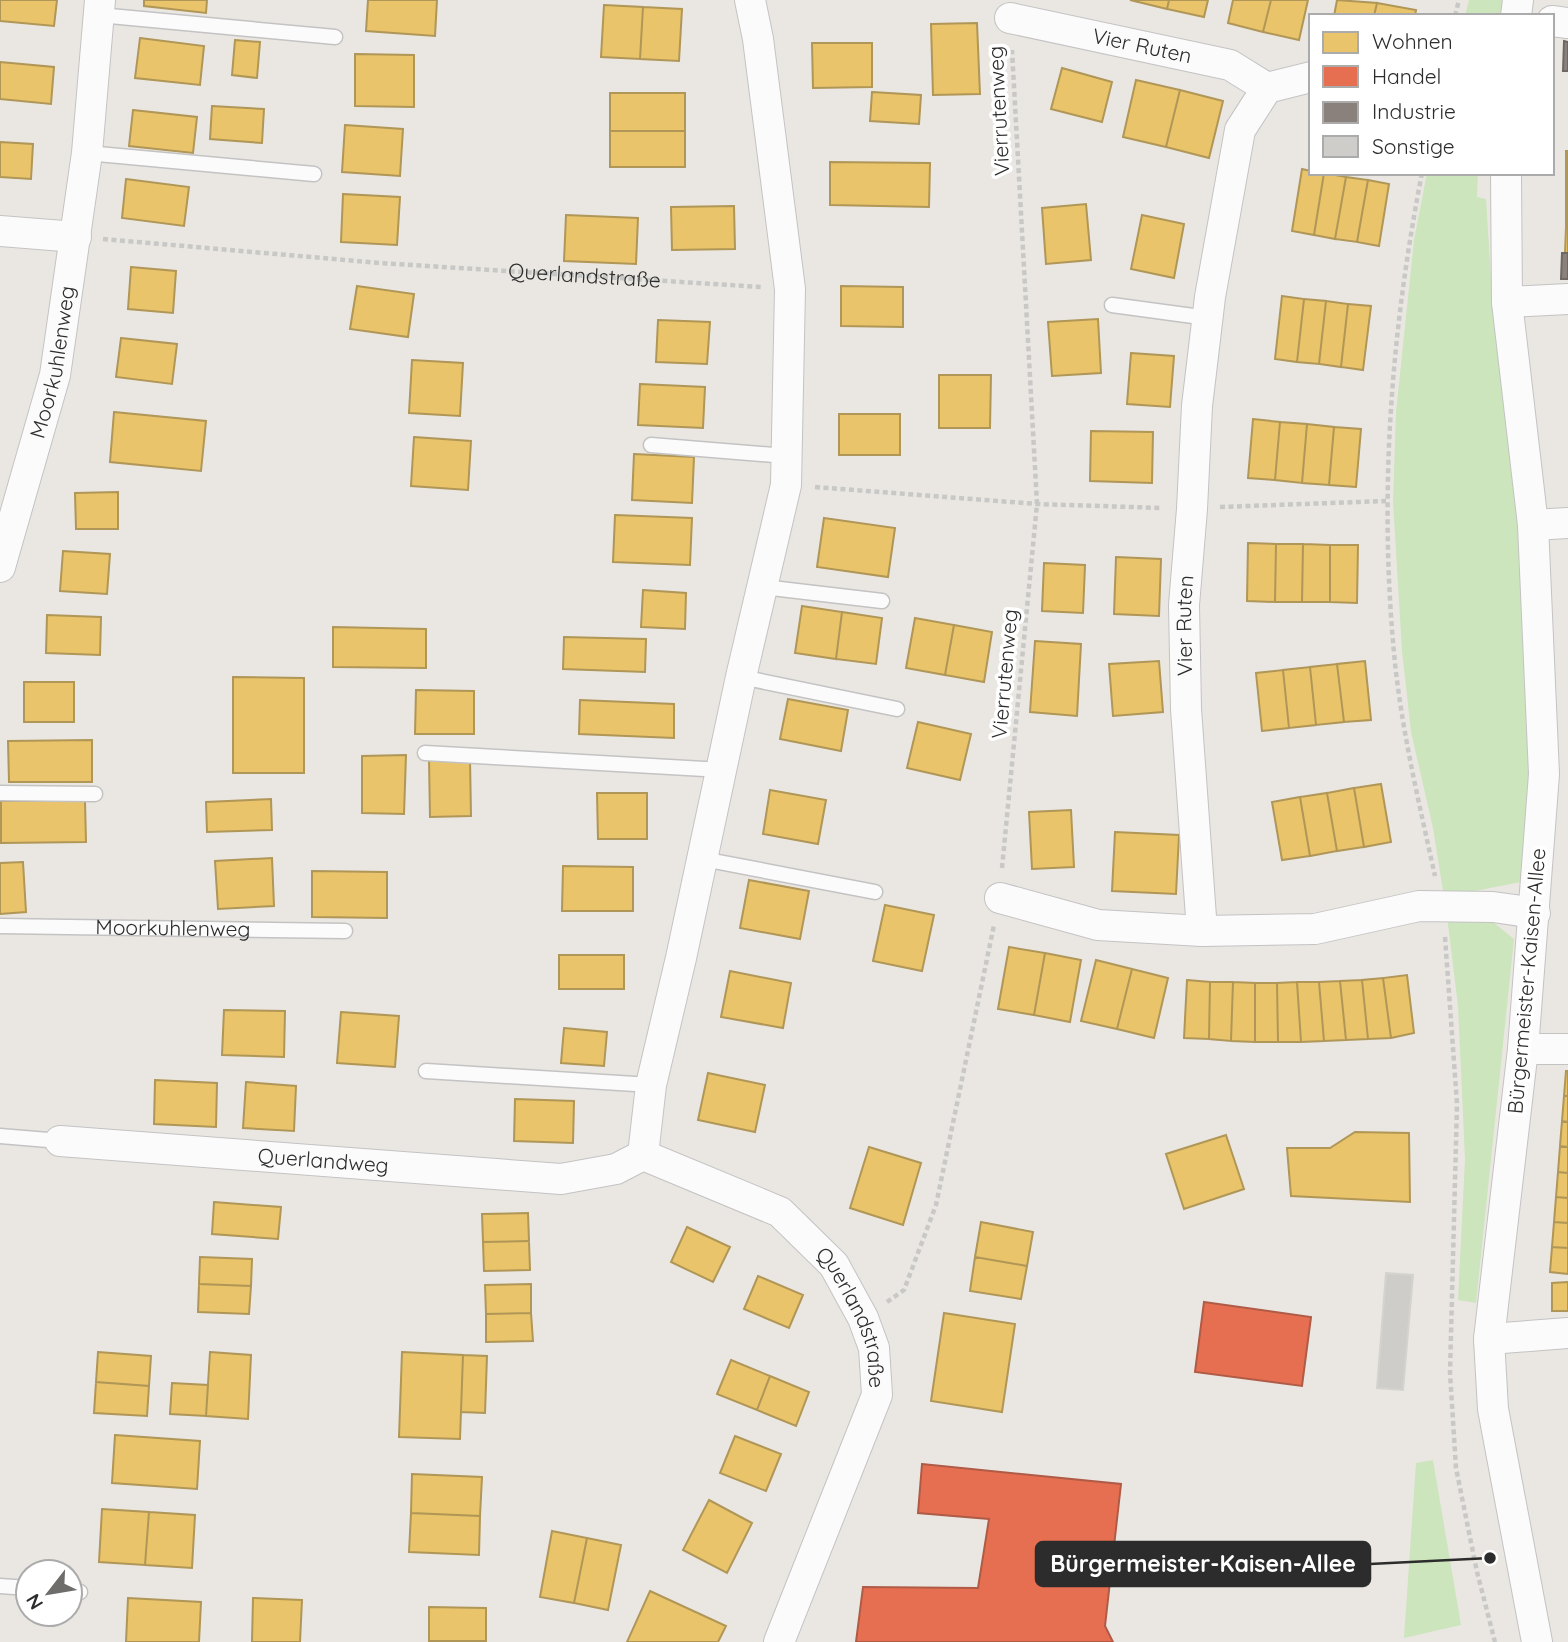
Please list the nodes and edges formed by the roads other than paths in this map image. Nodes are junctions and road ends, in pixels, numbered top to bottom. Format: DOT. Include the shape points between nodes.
graph roads {
  1 [pos="750,0"];
  2 [pos="99,8"];
  3 [pos="1010,18"];
  4 [pos="335,37"];
  5 [pos="1309,78"];
  6 [pos="1267,88"];
  7 [pos="87,153"];
  8 [pos="314,174"];
  9 [pos="1506,175"];
  10 [pos="0,231"];
  11 [pos="76,237"];
  12 [pos="1568,299"];
  13 [pos="1507,302"];
  14 [pos="1112,305"];
  15 [pos="1208,318"];
  16 [pos="651,445"];
  17 [pos="786,471"];
  18 [pos="1568,523"];
  19 [pos="1533,525"];
  20 [pos="0,567"];
  21 [pos="763,587"];
  22 [pos="883,601"];
  23 [pos="741,677"];
  24 [pos="897,709"];
  25 [pos="425,752"];
  26 [pos="722,770"];
  27 [pos="1556,774"];
  28 [pos="0,793"];
  29 [pos="94,794"];
  30 [pos="703,859"];
  31 [pos="875,892"];
  32 [pos="1000,898"];
  33 [pos="1535,913"];
  34 [pos="0,926"];
  35 [pos="1202,931"];
  36 [pos="345,932"];
  37 [pos="1523,1049"];
  38 [pos="1568,1049"];
  39 [pos="426,1071"];
  40 [pos="651,1084"];
  41 [pos="0,1136"];
  42 [pos="60,1141"];
  43 [pos="643,1155"];
  44 [pos="1568,1333"];
  45 [pos="1489,1339"];
  46 [pos="779,1642"];
  47 [pos="1537,1642"];
  1 -- 17 [label="street" via="790,289"];
  2 -- 4 [label="lane, Moorkuhlenweg"];
  2 -- 7 [label="street, Moorkuhlenweg"];
  3 -- 6 [label="street, Vier Ruten" via="1230,65"];
  5 -- 6 [label="street"];
  6 -- 15 [label="street, Vier Ruten" via="1240,130"];
  7 -- 8 [label="lane"];
  7 -- 11 [label="street, Moorkuhlenweg"];
  9 -- 13 [label="street, Bürgermeister-Kaisen-Allee"];
  10 -- 11 [label="street"];
  11 -- 20 [label="street, Moorkuhlenweg" via="55,375"];
  12 -- 13 [label="street"];
  13 -- 19 [label="street, Bürgermeister-Kaisen-Allee"];
  14 -- 15 [label="lane"];
  15 -- 35 [label="street, Vier Ruten" via="1197,406 1184,605"];
  16 -- 17 [label="lane"];
  17 -- 21 [label="street"];
  18 -- 19 [label="street"];
  19 -- 27 [label="street, Bürgermeister-Kaisen-Allee"];
  21 -- 22 [label="lane"];
  21 -- 23 [label="street"];
  23 -- 24 [label="lane"];
  23 -- 26 [label="street"];
  25 -- 26 [label="lane"];
  26 -- 30 [label="street"];
  27 -- 33 [label="street, Bürgermeister-Kaisen-Allee"];
  28 -- 29 [label="lane"];
  30 -- 31 [label="lane"];
  30 -- 40 [label="street"];
  32 -- 35 [label="street" via="1098,925"];
  33 -- 35 [label="street" via="1419,906 1315,929"];
  33 -- 37 [label="street, Bürgermeister-Kaisen-Allee"];
  34 -- 36 [label="lane, Moorkuhlenweg"];
  37 -- 38 [label="street"];
  37 -- 45 [label="street, Bürgermeister-Kaisen-Allee"];
  39 -- 40 [label="lane"];
  40 -- 43 [label="street"];
  41 -- 42 [label="lane, Querlandweg"];
  42 -- 43 [label="street, Querlandweg" via="561,1179 616,1168"];
  43 -- 46 [label="street, Querlandstraße" via="780,1212 834,1265 874,1349 877,1395"];
  44 -- 45 [label="street"];
  45 -- 47 [label="street, Bürgermeister-Kaisen-Allee" via="1498,1443"];
}
